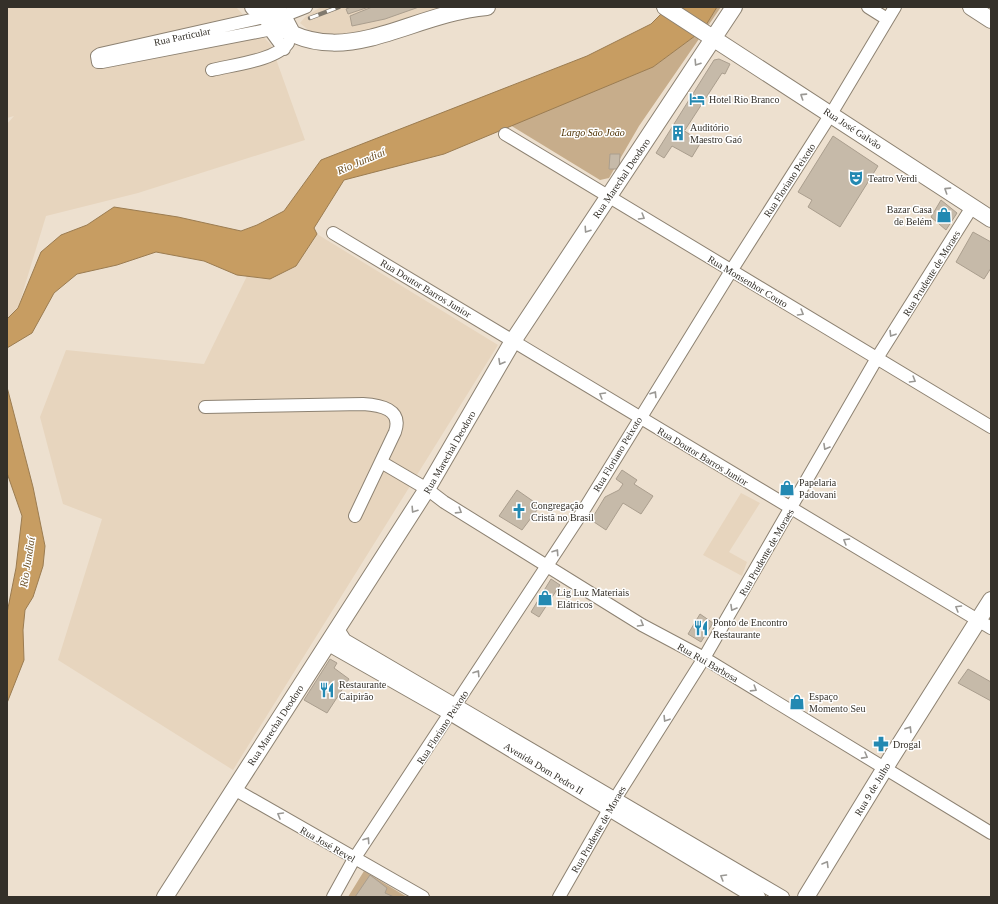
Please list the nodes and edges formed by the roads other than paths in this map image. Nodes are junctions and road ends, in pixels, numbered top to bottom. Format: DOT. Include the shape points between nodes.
graph roads {
  1 [pos="306,7"];
  2 [pos="487,7"];
  3 [pos="665,7"];
  4 [pos="734,7"];
  5 [pos="868,7"];
  6 [pos="895,7"];
  7 [pos="971,7"];
  8 [pos="268,12"];
  9 [pos="887,20"];
  10 [pos="991,20"];
  11 [pos="293,35"];
  12 [pos="711,36"];
  13 [pos="284,49"];
  14 [pos="212,70"];
  15 [pos="831,114"];
  16 [pos="505,134"];
  17 [pos="609,196"];
  18 [pos="972,207"];
  19 [pos="991,219"];
  20 [pos="333,233"];
  21 [pos="730,270"];
  22 [pos="513,341"];
  23 [pos="877,358"];
  24 [pos="205,407"];
  25 [pos="640,418"];
  26 [pos="991,427"];
  27 [pos="381,462"];
  28 [pos="428,489"];
  29 [pos="791,508"];
  30 [pos="355,516"];
  31 [pos="546,566"];
  32 [pos="991,600"];
  33 [pos="985,624"];
  34 [pos="338,629"];
  35 [pos="329,643"];
  36 [pos="704,658"];
  37 [pos="454,709"];
  38 [pos="885,768"];
  39 [pos="234,789"];
  40 [pos="613,804"];
  41 [pos="991,833"];
  42 [pos="354,859"];
  43 [pos="165,897"];
  44 [pos="333,897"];
  45 [pos="423,897"];
  46 [pos="558,897"];
  47 [pos="757,897"];
  48 [pos="783,897"];
  49 [pos="806,897"];
  1 -- 8 [label="street, Rua Particular"];
  2 -- 11 [label="main road" via="459,12 387,34 345,42 321,43"];
  3 -- 12 [label="main road, Rua José Galvão"];
  4 -- 12 [label="main road, Rua Marechal Deodoro"];
  5 -- 9 [label="street"];
  6 -- 9 [label="street, Rua Floriano Peixoto"];
  7 -- 10 [label="main road"];
  8 -- 11 [label="main road"];
  8 -- 13 [label="street, Rua Particular" via="100,54 97,60 102,62 267,30 270,30"];
  9 -- 15 [label="street, Rua Floriano Peixoto"];
  11 -- 13 [label="street"];
  15 -- 12 [label="main road, Rua José Galvão, one-way"];
  12 -- 17 [label="main road, Rua Marechal Deodoro, one-way"];
  13 -- 14 [label="street"];
  18 -- 15 [label="main road, Rua José Galvão, one-way"];
  15 -- 21 [label="street, Rua Floriano Peixoto"];
  16 -- 17 [label="street, Rua Monsenhor Couto"];
  17 -- 21 [label="street, Rua Monsenhor Couto, one-way"];
  17 -- 22 [label="main road, Rua Marechal Deodoro, one-way"];
  18 -- 19 [label="main road, Rua José Galvão"];
  18 -- 23 [label="street, Rua Prudente de Moraes, one-way"];
  20 -- 22 [label="street, Rua Doutor Barros Junior"];
  21 -- 23 [label="street, Rua Monsenhor Couto, one-way"];
  25 -- 21 [label="street, Rua Floriano Peixoto, one-way"];
  25 -- 22 [label="street, Rua Doutor Barros Junior, one-way"];
  22 -- 28 [label="main road, Rua Marechal Deodoro, one-way"];
  23 -- 26 [label="street, Rua Monsenhor Couto, one-way"];
  23 -- 29 [label="street, Rua Prudente de Moraes, one-way"];
  24 -- 27 [label="street" via="381,405 395,415 398,424"];
  25 -- 29 [label="street, Rua Doutor Barros Junior"];
  31 -- 25 [label="street, Rua Floriano Peixoto, one-way"];
  27 -- 28 [label="street, Rua Rui Barbosa"];
  27 -- 30 [label="street"];
  28 -- 31 [label="street, Rua Rui Barbosa, one-way" via="444,502"];
  28 -- 34 [label="main road, Rua Marechal Deodoro, one-way"];
  33 -- 29 [label="street, Rua Doutor Barros Junior, one-way"];
  29 -- 36 [label="street, Rua Prudente de Moraes, one-way"];
  31 -- 36 [label="street, Rua Rui Barbosa, one-way" via="642,625"];
  37 -- 31 [label="street, Rua Floriano Peixoto, one-way"];
  32 -- 33 [label="main road, Rua 9 de Julho"];
  38 -- 33 [label="main road, Rua 9 de Julho, one-way"];
  34 -- 35 [label="main road, Rua Marechal Deodoro"];
  34 -- 37 [label="street" via="345,640"];
  35 -- 37 [label="main road, Avenida Dom Pedro II"];
  35 -- 39 [label="main road, Rua Marechal Deodoro"];
  36 -- 38 [label="street, Rua Rui Barbosa, one-way"];
  36 -- 40 [label="street, Rua Prudente de Moraes, one-way"];
  37 -- 40 [label="main road, Avenida Dom Pedro II"];
  42 -- 37 [label="street, Rua Floriano Peixoto, one-way"];
  38 -- 41 [label="street, Rua Rui Barbosa"];
  49 -- 38 [label="main road, Rua 9 de Julho, one-way"];
  42 -- 39 [label="street, Rua José Revel, one-way"];
  39 -- 43 [label="main road, Rua Marechal Deodoro"];
  40 -- 46 [label="street, Rua Prudente de Moraes"];
  47 -- 40 [label="main road, Avenida Dom Pedro II, one-way"];
  40 -- 48 [label="street"];
  42 -- 44 [label="street, Rua Floriano Peixoto"];
  42 -- 45 [label="street, Rua José Revel"];
}
